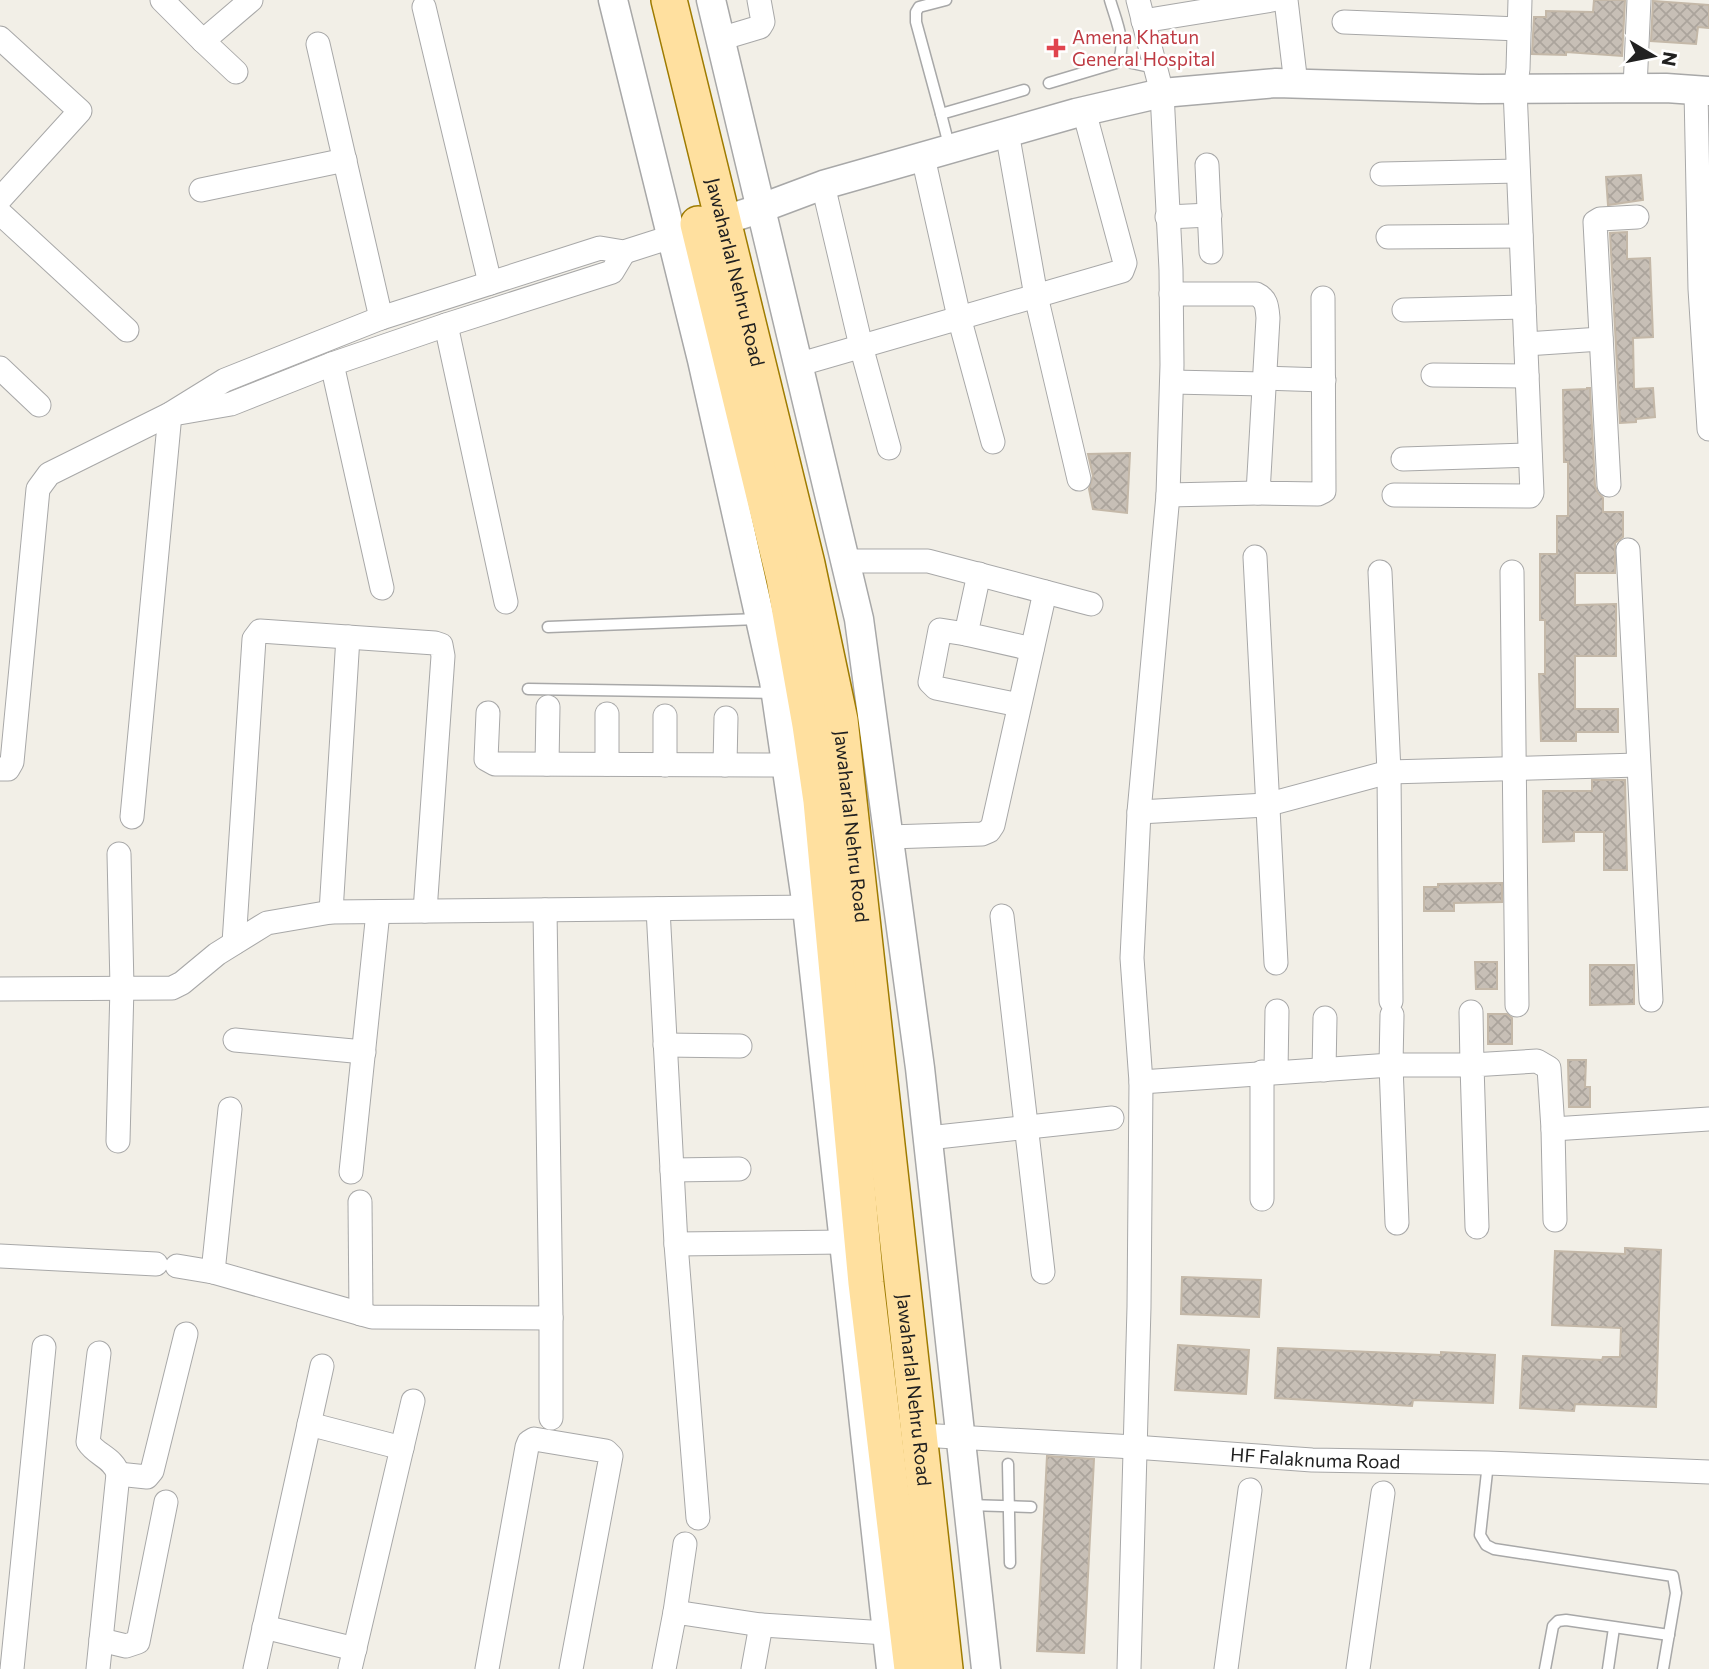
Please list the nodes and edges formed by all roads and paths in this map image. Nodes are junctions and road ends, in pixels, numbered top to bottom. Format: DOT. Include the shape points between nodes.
graph roads {
  1 [pos="162,0"];
  2 [pos="251,0"];
  3 [pos="613,0"];
  4 [pos="644,0"];
  5 [pos="669,0"];
  6 [pos="711,0"];
  7 [pos="759,0"];
  8 [pos="946,0"];
  9 [pos="1110,0"];
  10 [pos="1272,0"];
  11 [pos="1286,0"];
  12 [pos="1520,0"];
  13 [pos="1639,0"];
  14 [pos="424,7"];
  15 [pos="1140,10"];
  16 [pos="1344,22"];
  17 [pos="1519,29"];
  18 [pos="0,38"];
  19 [pos="720,39"];
  20 [pos="203,41"];
  21 [pos="318,44"];
  22 [pos="1121,57"];
  23 [pos="236,72"];
  24 [pos="1159,81"];
  25 [pos="1049,83"];
  26 [pos="1296,84"];
  27 [pos="1635,88"];
  28 [pos="1515,89"];
  29 [pos="1024,90"];
  30 [pos="1703,91"];
  31 [pos="1084,111"];
  32 [pos="941,114"];
  33 [pos="1007,132"];
  34 [pos="950,149"];
  35 [pos="923,157"];
  36 [pos="345,160"];
  37 [pos="1208,164"];
  38 [pos="1518,171"];
  39 [pos="1382,174"];
  40 [pos="823,185"];
  41 [pos="201,190"];
  42 [pos="0,202"];
  43 [pos="759,209"];
  44 [pos="1210,215"];
  45 [pos="1167,217"];
  46 [pos="1637,217"];
  47 [pos="697,229"];
  48 [pos="1521,236"];
  49 [pos="1388,237"];
  50 [pos="624,252"];
  51 [pos="1211,252"];
  52 [pos="490,284"];
  53 [pos="1171,294"];
  54 [pos="1035,296"];
  55 [pos="1323,298"];
  56 [pos="1524,307"];
  57 [pos="1404,310"];
  58 [pos="381,317"];
  59 [pos="959,317"];
  60 [pos="446,325"];
  61 [pos="127,330"];
  62 [pos="1601,339"];
  63 [pos="1526,344"];
  64 [pos="861,346"];
  65 [pos="332,364"];
  66 [pos="797,365"];
  67 [pos="0,368"];
  68 [pos="1433,375"];
  69 [pos="1527,376"];
  70 [pos="1324,380"];
  71 [pos="1265,381"];
  72 [pos="1172,382"];
  73 [pos="39,405"];
  74 [pos="170,414"];
  75 [pos="1709,429"];
  76 [pos="993,442"];
  77 [pos="889,448"];
  78 [pos="1530,455"];
  79 [pos="1403,459"];
  80 [pos="1079,479"];
  81 [pos="1609,485"];
  82 [pos="1258,493"];
  83 [pos="1168,495"];
  84 [pos="1394,495"];
  85 [pos="1628,550"];
  86 [pos="1255,557"];
  87 [pos="845,561"];
  88 [pos="1380,572"];
  89 [pos="1512,572"];
  90 [pos="979,574"];
  91 [pos="382,588"];
  92 [pos="1045,592"];
  93 [pos="506,602"];
  94 [pos="1091,604"];
  95 [pos="761,619"];
  96 [pos="548,627"];
  97 [pos="966,634"];
  98 [pos="348,636"];
  99 [pos="1032,649"];
  100 [pos="10,672"];
  101 [pos="528,689"];
  102 [pos="776,693"];
  103 [pos="1020,705"];
  104 [pos="548,707"];
  105 [pos="488,713"];
  106 [pos="607,714"];
  107 [pos="665,716"];
  108 [pos="726,718"];
  109 [pos="547,764"];
  110 [pos="607,764"];
  111 [pos="665,765"];
  112 [pos="725,765"];
  113 [pos="787,765"];
  114 [pos="1638,765"];
  115 [pos="0,769"];
  116 [pos="1513,769"];
  117 [pos="1389,772"];
  118 [pos="1266,805"];
  119 [pos="1139,812"];
  120 [pos="132,817"];
  121 [pos="889,837"];
  122 [pos="119,854"];
  123 [pos="819,907"];
  124 [pos="658,909"];
  125 [pos="545,910"];
  126 [pos="425,911"];
  127 [pos="331,912"];
  128 [pos="378,912"];
  129 [pos="1002,916"];
  130 [pos="234,943"];
  131 [pos="1276,963"];
  132 [pos="122,987"];
  133 [pos="0,989"];
  134 [pos="1651,1000"];
  135 [pos="1517,1005"];
  136 [pos="1277,1010"];
  137 [pos="1471,1012"];
  138 [pos="1325,1018"];
  139 [pos="234,1040"];
  140 [pos="665,1045"];
  141 [pos="740,1046"];
  142 [pos="364,1052"];
  143 [pos="1391,1065"];
  144 [pos="1472,1065"];
  145 [pos="1324,1070"];
  146 [pos="1269,1072"];
  147 [pos="1141,1082"];
  148 [pos="230,1109"];
  149 [pos="1112,1118"];
  150 [pos="1709,1119"];
  151 [pos="1026,1126"];
  152 [pos="1553,1129"];
  153 [pos="928,1138"];
  154 [pos="118,1142"];
  155 [pos="739,1169"];
  156 [pos="672,1170"];
  157 [pos="351,1172"];
  158 [pos="1262,1199"];
  159 [pos="360,1202"];
  160 [pos="1555,1220"];
  161 [pos="1397,1223"];
  162 [pos="1477,1227"];
  163 [pos="844,1242"];
  164 [pos="676,1244"];
  165 [pos="0,1256"];
  166 [pos="213,1272"];
  167 [pos="1043,1272"];
  168 [pos="361,1314"];
  169 [pos="551,1318"];
  170 [pos="186,1334"];
  171 [pos="44,1347"];
  172 [pos="99,1353"];
  173 [pos="322,1366"];
  174 [pos="413,1401"];
  175 [pos="551,1418"];
  176 [pos="309,1424"];
  177 [pos="920,1435"];
  178 [pos="960,1436"];
  179 [pos="1134,1447"];
  180 [pos="402,1448"];
  181 [pos="1488,1463"];
  182 [pos="1009,1464"];
  183 [pos="1709,1472"];
  184 [pos="118,1474"];
  185 [pos="1250,1490"];
  186 [pos="1383,1493"];
  187 [pos="166,1502"];
  188 [pos="967,1505"];
  189 [pos="1008,1506"];
  190 [pos="1031,1507"];
  191 [pos="698,1518"];
  192 [pos="685,1544"];
  193 [pos="1010,1563"];
  194 [pos="675,1612"];
  195 [pos="761,1625"];
  196 [pos="264,1627"];
  197 [pos="1614,1628"];
  198 [pos="886,1633"];
  199 [pos="1669,1635"];
  200 [pos="101,1640"];
  201 [pos="352,1659"];
  202 [pos="12,1669"];
  203 [pos="98,1669"];
  204 [pos="255,1669"];
  205 [pos="486,1669"];
  206 [pos="571,1669"];
  207 [pos="664,1669"];
  208 [pos="753,1669"];
  209 [pos="891,1669"];
  210 [pos="912,1669"];
  211 [pos="945,1669"];
  212 [pos="986,1669"];
  213 [pos="1129,1669"];
  214 [pos="1226,1669"];
  215 [pos="1358,1669"];
  216 [pos="1545,1669"];
  217 [pos="1608,1669"];
  218 [pos="1663,1669"];
  1 -- 20 [label="street"];
  2 -- 20 [label="street"];
  3 -- 47 [label="street"];
  4 -- 47 [label="main road, Jawaharlal Nehru Road"];
  5 -- 47 [label="main road, Jawaharlal Nehru Road"];
  6 -- 19 [label="street"];
  7 -- 19 [label="street" via="760,27"];
  8 -- 32 [label="lane" via="919,7 916,12"];
  9 -- 22 [label="lane"];
  10 -- 15 [label="street"];
  11 -- 26 [label="street"];
  12 -- 17 [label="street"];
  13 -- 27 [label="street"];
  14 -- 52 [label="street"];
  15 -- 24 [label="street"];
  16 -- 17 [label="street"];
  17 -- 28 [label="street"];
  18 -- 42 [label="street" via="80,111"];
  19 -- 43 [label="street"];
  20 -- 23 [label="street"];
  21 -- 36 [label="street"];
  22 -- 24 [label="lane"];
  22 -- 25 [label="lane" via="1116,63"];
  24 -- 26 [label="street"];
  24 -- 31 [label="street"];
  24 -- 45 [label="street"];
  26 -- 28 [label="street"];
  27 -- 28 [label="street"];
  27 -- 30 [label="street"];
  28 -- 38 [label="street"];
  29 -- 32 [label="lane"];
  30 -- 75 [label="street" via="1700,289"];
  31 -- 33 [label="street"];
  31 -- 54 [label="street" via="1125,267"];
  32 -- 34 [label="lane"];
  33 -- 34 [label="street"];
  33 -- 54 [label="street"];
  34 -- 35 [label="street"];
  35 -- 40 [label="street"];
  35 -- 59 [label="street"];
  36 -- 41 [label="street"];
  36 -- 58 [label="street"];
  37 -- 44 [label="street"];
  38 -- 39 [label="street"];
  38 -- 48 [label="street"];
  40 -- 43 [label="street"];
  40 -- 64 [label="street"];
  42 -- 61 [label="street"];
  43 -- 47 [label="street"];
  43 -- 66 [label="street"];
  44 -- 45 [label="street"];
  44 -- 51 [label="street"];
  45 -- 53 [label="street"];
  46 -- 62 [label="street" via="1595,222"];
  47 -- 50 [label="street"];
  47 -- 95 [label="street" via="702,360"];
  47 -- 123 [label="main road, Jawaharlal Nehru Road" via="784,578 813,750"];
  47 -- 177 [label="main road, Jawaharlal Nehru Road" via="807,565 840,720"];
  48 -- 49 [label="street"];
  48 -- 56 [label="street"];
  50 -- 52 [label="street" via="600,248"];
  50 -- 60 [label="street" via="612,272"];
  52 -- 58 [label="street"];
  53 -- 71 [label="street" via="1262,297 1268,318"];
  53 -- 72 [label="street"];
  54 -- 59 [label="street"];
  54 -- 80 [label="street"];
  55 -- 70 [label="street"];
  56 -- 57 [label="street"];
  56 -- 63 [label="street"];
  58 -- 74 [label="street" via="225,380"];
  59 -- 64 [label="street"];
  59 -- 76 [label="street"];
  60 -- 65 [label="street"];
  60 -- 93 [label="street"];
  62 -- 63 [label="street"];
  62 -- 81 [label="street"];
  63 -- 69 [label="street"];
  64 -- 66 [label="street"];
  64 -- 77 [label="street"];
  65 -- 74 [label="street" via="232,404"];
  65 -- 91 [label="street"];
  66 -- 87 [label="street"];
  67 -- 73 [label="street"];
  68 -- 69 [label="street"];
  69 -- 78 [label="street"];
  70 -- 71 [label="street"];
  70 -- 82 [label="street" via="1324,491"];
  71 -- 72 [label="street"];
  71 -- 82 [label="street"];
  72 -- 83 [label="street"];
  74 -- 100 [label="street" via="49,474 38,489"];
  74 -- 120 [label="street"];
  78 -- 79 [label="street"];
  78 -- 84 [label="street" via="1530,496"];
  82 -- 83 [label="street"];
  83 -- 119 [label="street"];
  85 -- 114 [label="street"];
  86 -- 118 [label="street"];
  87 -- 90 [label="street" via="920,560"];
  87 -- 121 [label="street" via="859,619"];
  88 -- 117 [label="street"];
  89 -- 116 [label="street"];
  90 -- 92 [label="street"];
  90 -- 97 [label="street"];
  92 -- 94 [label="street"];
  92 -- 99 [label="street"];
  95 -- 96 [label="lane"];
  95 -- 102 [label="street"];
  97 -- 99 [label="street"];
  97 -- 103 [label="street" via="940,630 932,686"];
  98 -- 126 [label="street" via="435,643 443,649"];
  98 -- 127 [label="street"];
  98 -- 130 [label="street" via="260,631 255,635"];
  99 -- 103 [label="street"];
  100 -- 115 [label="street" via="12,762 8,769"];
  101 -- 102 [label="lane"];
  102 -- 113 [label="street"];
  103 -- 121 [label="street" via="989,831"];
  104 -- 109 [label="street"];
  105 -- 109 [label="street" via="485,759 490,763"];
  106 -- 110 [label="street"];
  107 -- 111 [label="street"];
  108 -- 112 [label="street"];
  109 -- 110 [label="street"];
  110 -- 111 [label="street"];
  111 -- 112 [label="street"];
  112 -- 113 [label="street"];
  113 -- 123 [label="street"];
  114 -- 116 [label="street"];
  114 -- 134 [label="street"];
  116 -- 117 [label="street"];
  116 -- 135 [label="street"];
  117 -- 118 [label="street"];
  117 -- 143 [label="street"];
  118 -- 119 [label="street"];
  118 -- 131 [label="street"];
  119 -- 147 [label="street" via="1132,958"];
  121 -- 153 [label="street"];
  122 -- 132 [label="street"];
  123 -- 124 [label="street"];
  123 -- 163 [label="street"];
  123 -- 210 [label="main road, Jawaharlal Nehru Road"];
  124 -- 125 [label="street"];
  124 -- 140 [label="street"];
  125 -- 126 [label="street"];
  125 -- 169 [label="street"];
  126 -- 128 [label="street"];
  127 -- 128 [label="street"];
  127 -- 130 [label="street" via="267,923"];
  128 -- 142 [label="street"];
  129 -- 151 [label="street"];
  130 -- 132 [label="street" via="176,986"];
  132 -- 133 [label="street"];
  132 -- 154 [label="street"];
  136 -- 146 [label="street"];
  137 -- 144 [label="street"];
  138 -- 145 [label="street"];
  139 -- 142 [label="street"];
  140 -- 141 [label="street"];
  140 -- 156 [label="street"];
  142 -- 157 [label="street"];
  143 -- 144 [label="street"];
  143 -- 145 [label="street"];
  143 -- 161 [label="street"];
  144 -- 152 [label="street" via="1544,1063 1550,1075"];
  144 -- 162 [label="street"];
  145 -- 146 [label="street"];
  146 -- 147 [label="street"];
  146 -- 158 [label="street"];
  147 -- 179 [label="street"];
  148 -- 166 [label="street"];
  149 -- 151 [label="street"];
  150 -- 152 [label="street"];
  151 -- 153 [label="street"];
  151 -- 167 [label="street"];
  152 -- 160 [label="street"];
  153 -- 178 [label="street"];
  155 -- 156 [label="street"];
  156 -- 164 [label="street"];
  159 -- 168 [label="street"];
  163 -- 164 [label="street"];
  163 -- 198 [label="street"];
  164 -- 191 [label="street"];
  165 -- 166 [label="street" via="167,1265"];
  166 -- 168 [label="street"];
  168 -- 169 [label="street"];
  169 -- 175 [label="street"];
  170 -- 184 [label="street" via="152,1471 147,1477"];
  171 -- 202 [label="street"];
  172 -- 184 [label="street" via="88,1442"];
  173 -- 176 [label="street"];
  174 -- 180 [label="street"];
  176 -- 180 [label="street"];
  176 -- 196 [label="street"];
  177 -- 178 [label="street, HF Falaknuma Road"];
  177 -- 211 [label="main road, Jawaharlal Nehru Road"];
  178 -- 179 [label="street, HF Falaknuma Road"];
  178 -- 188 [label="street"];
  179 -- 181 [label="street, HF Falaknuma Road" via="1312,1460"];
  179 -- 213 [label="street"];
  180 -- 201 [label="street"];
  181 -- 183 [label="street, HF Falaknuma Road"];
  181 -- 199 [label="lane" via="1480,1535 1486,1545 1673,1576 1676,1593"];
  182 -- 189 [label="lane"];
  184 -- 200 [label="street"];
  185 -- 214 [label="street"];
  186 -- 215 [label="street"];
  187 -- 200 [label="street" via="138,1642 126,1646"];
  188 -- 189 [label="lane"];
  188 -- 212 [label="street"];
  189 -- 190 [label="lane"];
  189 -- 193 [label="lane"];
  192 -- 194 [label="street"];
  194 -- 195 [label="street"];
  194 -- 207 [label="street"];
  195 -- 198 [label="street"];
  195 -- 208 [label="street"];
  196 -- 201 [label="street"];
  196 -- 204 [label="street"];
  197 -- 199 [label="lane"];
  197 -- 216 [label="lane" via="1558,1621 1553,1626"];
  197 -- 217 [label="lane"];
  198 -- 209 [label="street"];
  199 -- 218 [label="lane"];
  200 -- 203 [label="street"];
  205 -- 206 [label="street" via="527,1447 534,1439 606,1451 611,1456"];
}
